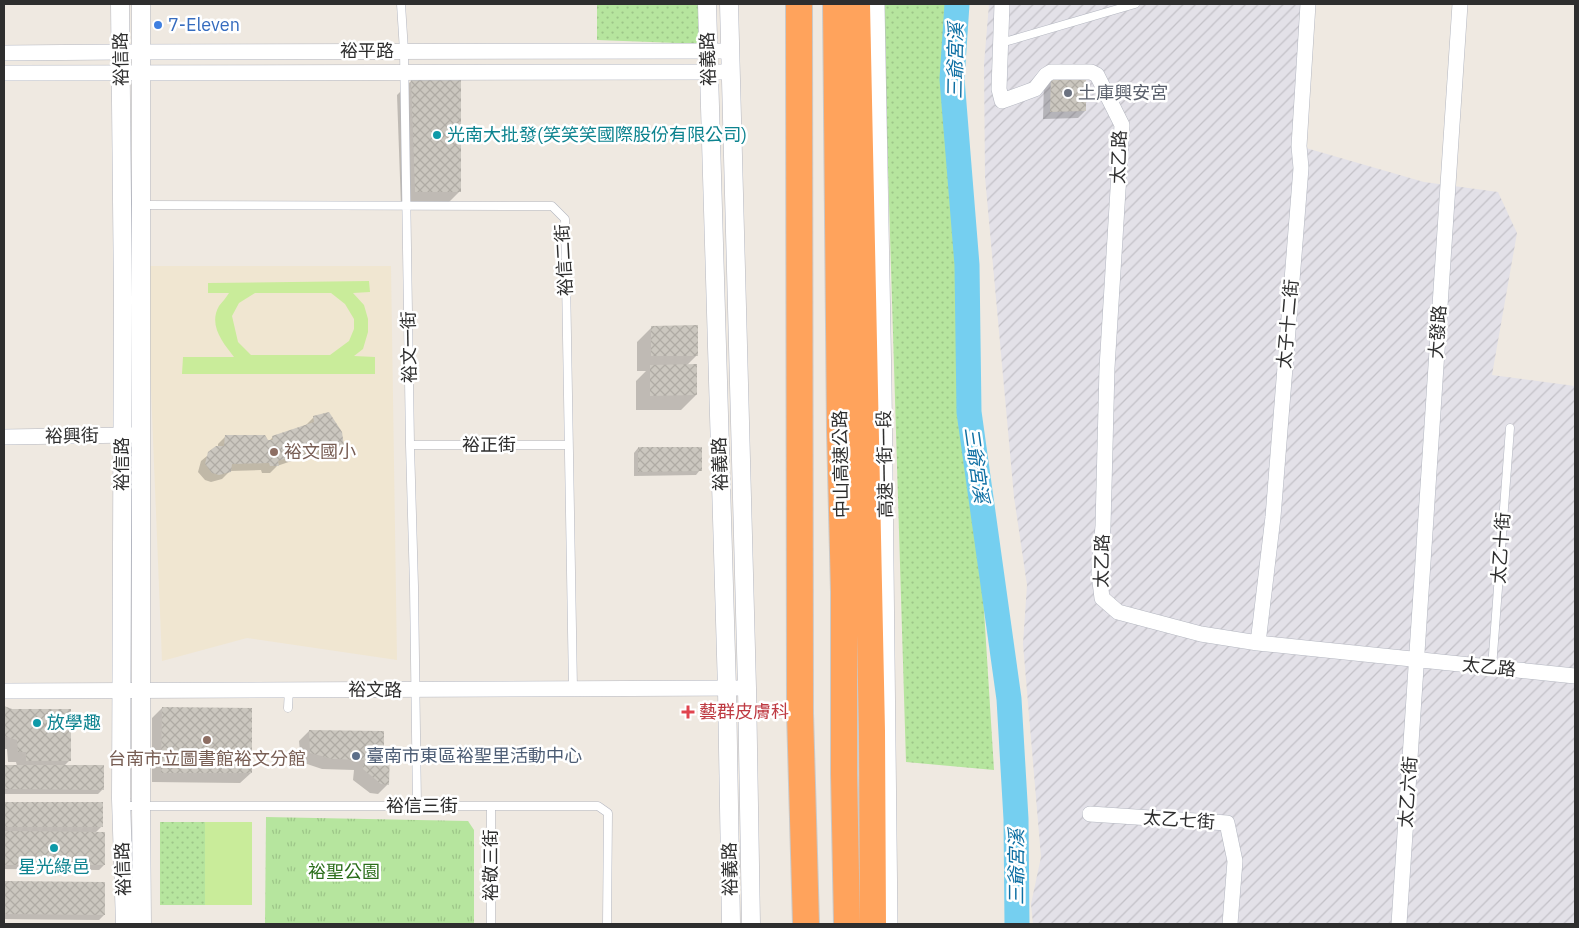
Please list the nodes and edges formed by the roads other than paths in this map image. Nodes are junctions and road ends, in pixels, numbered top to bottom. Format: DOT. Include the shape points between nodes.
graph roads {
  1 [pos="120,4"];
  2 [pos="141,4"];
  3 [pos="401,4"];
  4 [pos="707,4"];
  5 [pos="729,4"];
  6 [pos="799,4"];
  7 [pos="836,4"];
  8 [pos="858,4"];
  9 [pos="876,4"];
  10 [pos="1002,4"];
  11 [pos="1135,4"];
  12 [pos="1308,4"];
  13 [pos="1460,4"];
  14 [pos="1001,43"];
  15 [pos="404,51"];
  16 [pos="708,51"];
  17 [pos="730,51"];
  18 [pos="122,52"];
  19 [pos="142,52"];
  20 [pos="4,53"];
  21 [pos="142,72"];
  22 [pos="708,72"];
  23 [pos="730,72"];
  24 [pos="4,73"];
  25 [pos="122,73"];
  26 [pos="404,73"];
  27 [pos="122,205"];
  28 [pos="141,205"];
  29 [pos="407,205"];
  30 [pos="1510,428"];
  31 [pos="122,435"];
  32 [pos="140,435"];
  33 [pos="4,437"];
  34 [pos="410,445"];
  35 [pos="568,445"];
  36 [pos="1258,643"];
  37 [pos="1417,660"];
  38 [pos="1492,668"];
  39 [pos="1575,676"];
  40 [pos="747,688"];
  41 [pos="289,689"];
  42 [pos="573,689"];
  43 [pos="727,689"];
  44 [pos="121,690"];
  45 [pos="415,690"];
  46 [pos="4,691"];
  47 [pos="141,691"];
  48 [pos="288,708"];
  49 [pos="800,713"];
  50 [pos="141,805"];
  51 [pos="122,806"];
  52 [pos="417,806"];
  53 [pos="491,806"];
  54 [pos="1090,814"];
  55 [pos="125,924"];
  56 [pos="142,924"];
  57 [pos="491,924"];
  58 [pos="607,924"];
  59 [pos="731,924"];
  60 [pos="751,924"];
  61 [pos="791,924"];
  62 [pos="806,924"];
  63 [pos="847,924"];
  64 [pos="873,924"];
  65 [pos="890,924"];
  66 [pos="1230,924"];
  67 [pos="1399,924"];
  1 -- 18 [label="street, 裕信路"];
  2 -- 19 [label="street, 裕信路"];
  3 -- 15 [label="lane, 裕文一街"];
  4 -- 16 [label="street, 裕義路"];
  5 -- 17 [label="street, 裕義路"];
  6 -- 49 [label="highway"];
  7 -- 63 [label="highway, 中山高速公路"];
  8 -- 64 [label="highway" via="872,702"];
  9 -- 65 [label="street, 高速一街一段"];
  10 -- 14 [label="street"];
  11 -- 14 [label="lane"];
  12 -- 36 [label="street, 太子十二街" via="1299,146 1301,168 1273,517"];
  13 -- 37 [label="street, 大發路"];
  14 -- 36 [label="street, 太乙路" via="999,89 1002,101 1035,89 1051,72 1092,72 1098,75 1122,124 1107,368 1099,573 1102,598 1118,612 1201,634"];
  15 -- 16 [label="street, 裕平路"];
  15 -- 19 [label="street, 裕平路"];
  15 -- 26 [label="lane, 裕文一街"];
  16 -- 17 [label="street, 裕平路"];
  16 -- 22 [label="street, 裕義路"];
  17 -- 23 [label="street, 裕義路"];
  18 -- 19 [label="street, 裕平路"];
  18 -- 20 [label="street, 裕平路"];
  18 -- 25 [label="street, 裕信路"];
  19 -- 21 [label="street, 裕信路"];
  21 -- 25 [label="street, 裕平路"];
  21 -- 26 [label="street, 裕平路"];
  21 -- 28 [label="street, 裕信路"];
  22 -- 23 [label="street, 裕平路"];
  22 -- 26 [label="street, 裕平路"];
  22 -- 43 [label="street, 裕義路"];
  23 -- 40 [label="street, 裕義路"];
  24 -- 25 [label="street, 裕平路"];
  25 -- 27 [label="street, 裕信路"];
  26 -- 29 [label="lane, 裕文一街"];
  27 -- 28 [label="lane, 裕信二街"];
  27 -- 31 [label="street, 裕信路"];
  28 -- 29 [label="lane, 裕信二街"];
  28 -- 32 [label="street, 裕信路"];
  29 -- 34 [label="lane, 裕文一街"];
  29 -- 35 [label="lane, 裕信二街" via="552,206 565,219"];
  30 -- 38 [label="lane, 太乙十街"];
  31 -- 32 [label="street, 裕興街"];
  31 -- 33 [label="street, 裕興街"];
  31 -- 44 [label="street, 裕信路"];
  32 -- 47 [label="street, 裕信路"];
  34 -- 35 [label="lane, 裕正街"];
  34 -- 45 [label="lane, 裕文一街"];
  35 -- 42 [label="lane, 裕信二街"];
  36 -- 37 [label="street, 太乙路"];
  37 -- 38 [label="street, 太乙路"];
  37 -- 67 [label="street, 太乙六街"];
  38 -- 39 [label="street, 太乙路"];
  40 -- 43 [label="street, 裕文路"];
  40 -- 60 [label="street, 裕義路"];
  41 -- 45 [label="street, 裕文路"];
  41 -- 47 [label="street, 裕文路"];
  41 -- 48 [label="lane"];
  42 -- 43 [label="street, 裕文路"];
  42 -- 45 [label="street, 裕文路"];
  43 -- 59 [label="street, 裕義路"];
  44 -- 46 [label="street, 裕文路"];
  44 -- 47 [label="street, 裕文路"];
  44 -- 51 [label="street, 裕信路"];
  45 -- 52 [label="lane, 裕文一街"];
  47 -- 50 [label="street, 裕信路"];
  49 -- 61 [label="highway" via="789,803"];
  49 -- 62 [label="highway"];
  50 -- 51 [label="lane, 裕信三街"];
  50 -- 52 [label="lane, 裕信三街"];
  50 -- 56 [label="street, 裕信路"];
  51 -- 55 [label="street, 裕信路"];
  52 -- 53 [label="lane, 裕信三街"];
  53 -- 57 [label="lane, 裕敬三街"];
  53 -- 58 [label="lane, 裕信三街" via="598,806 608,813"];
  54 -- 66 [label="street, 太乙七街" via="1227,823 1235,861"];
}
